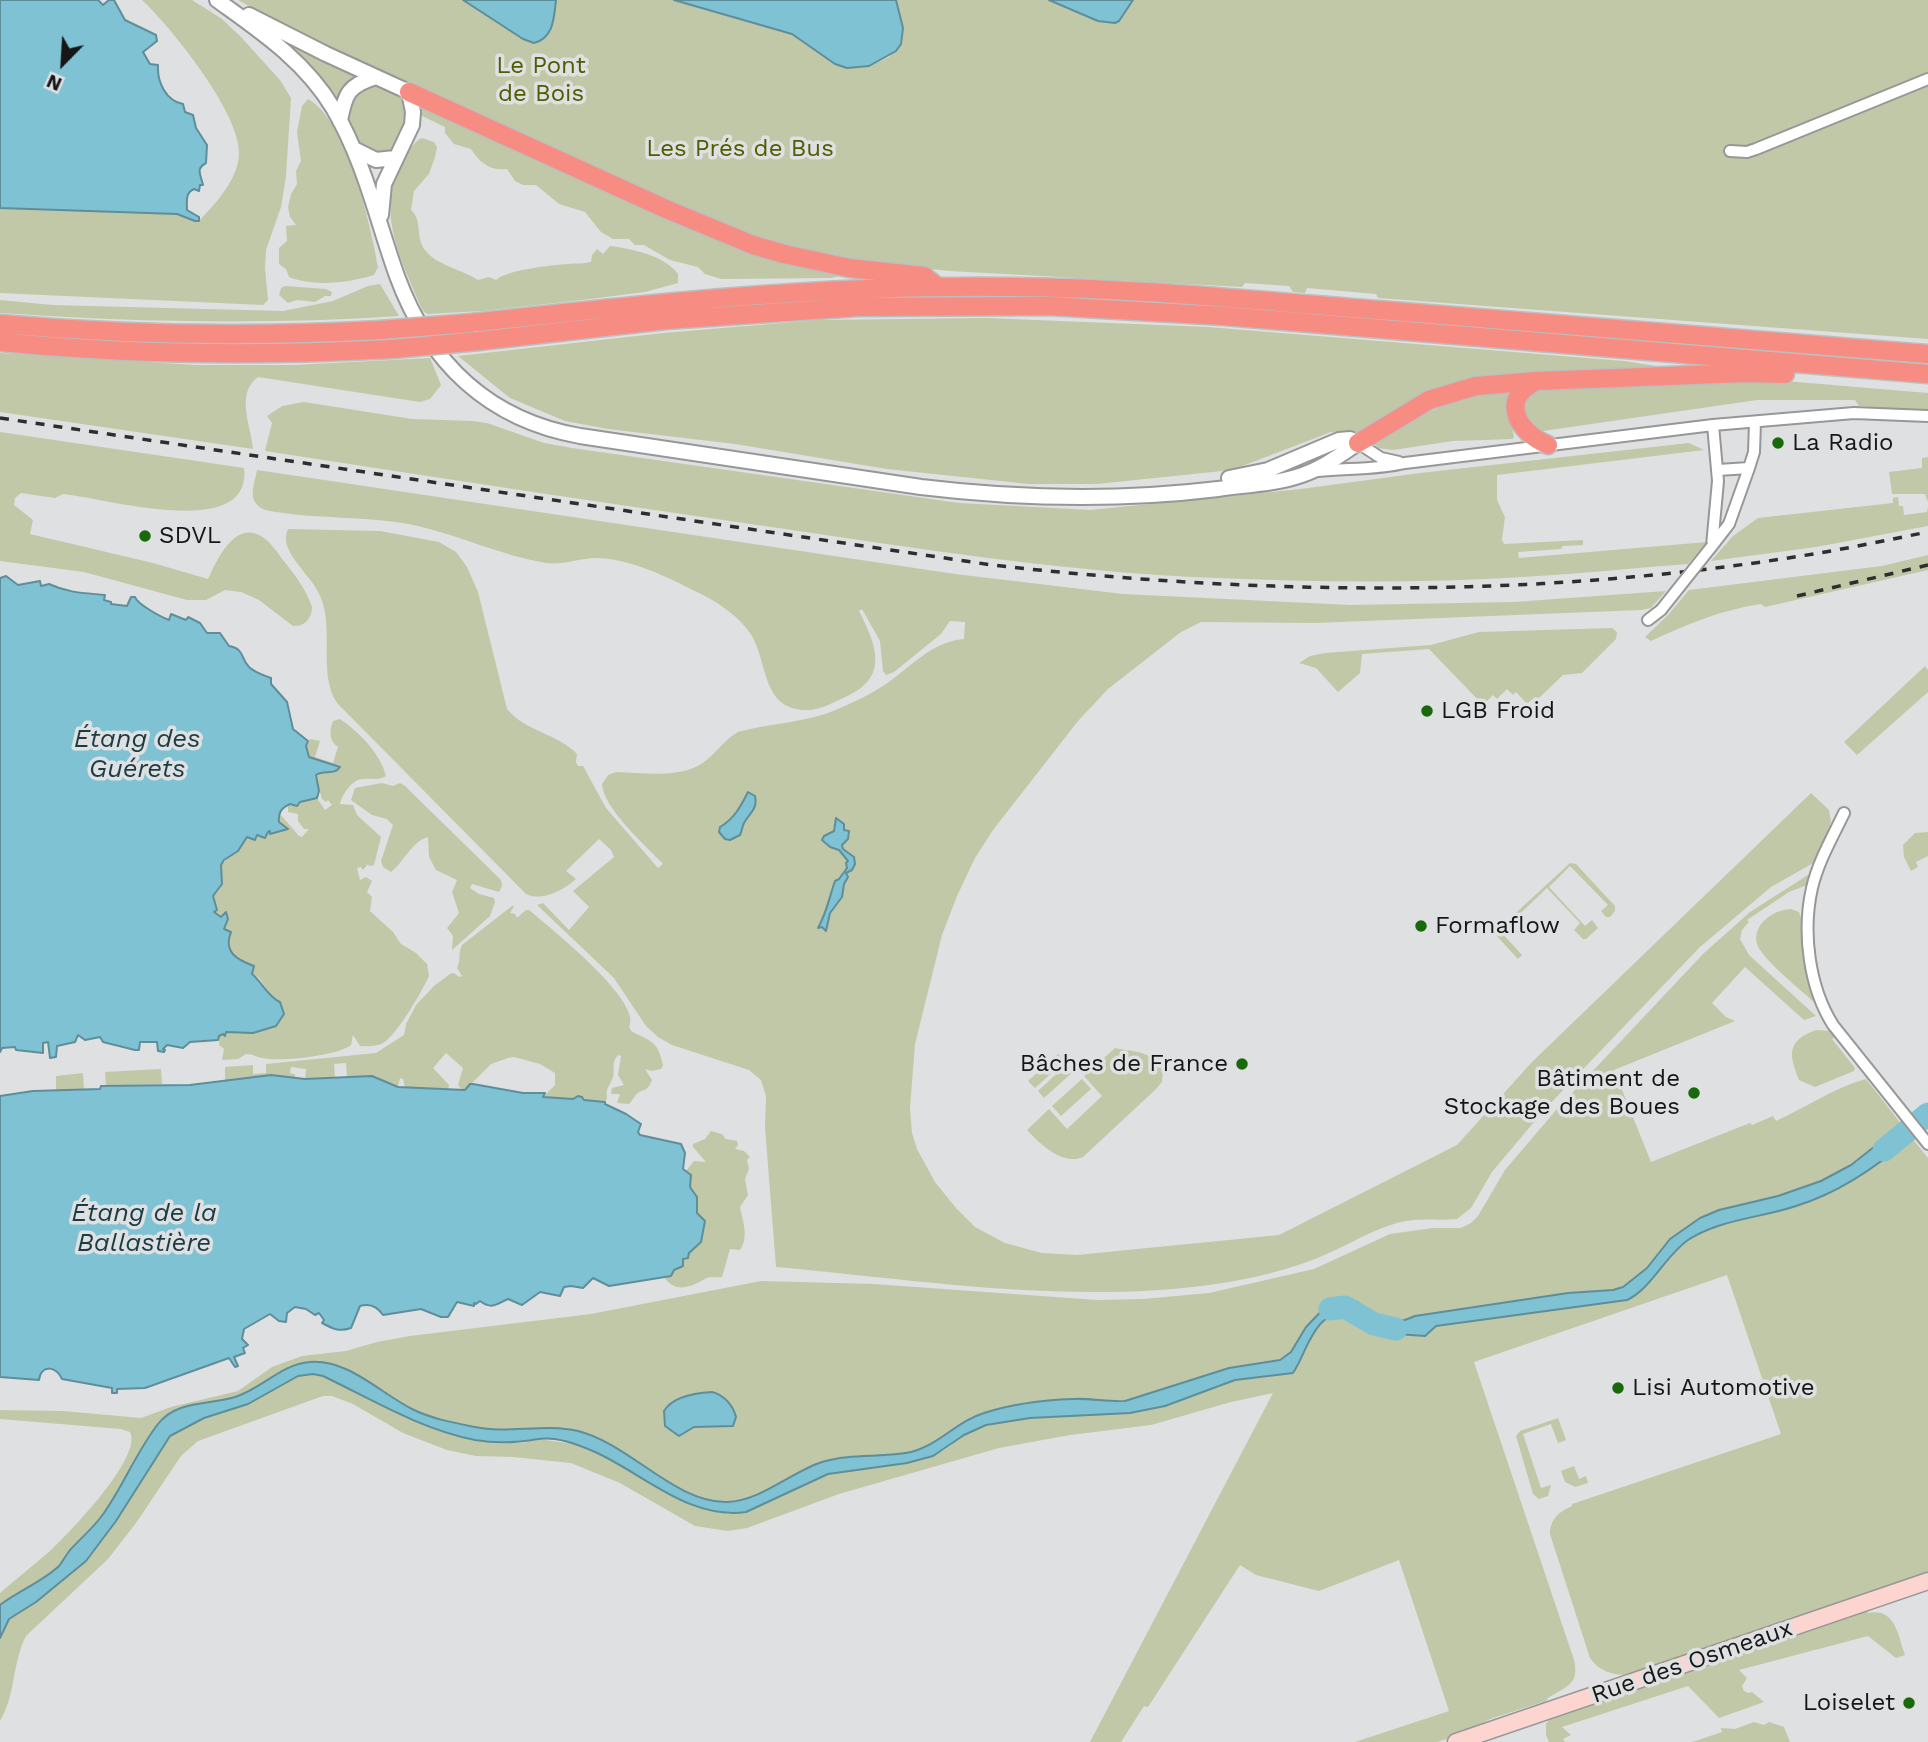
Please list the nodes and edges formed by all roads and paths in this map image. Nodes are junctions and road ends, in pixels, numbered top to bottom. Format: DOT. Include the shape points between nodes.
graph roads {
  1 [pos="218,0"];
  2 [pos="376,77"];
  3 [pos="1928,79"];
  4 [pos="409,92"];
  5 [pos="340,121"];
  6 [pos="354,149"];
  7 [pos="1730,151"];
  8 [pos="395,158"];
  9 [pos="381,227"];
  10 [pos="937,287"];
  11 [pos="0,324"];
  12 [pos="0,342"];
  13 [pos="1928,354"];
  14 [pos="1928,374"];
  15 [pos="1928,380"];
  16 [pos="1537,381"];
  17 [pos="1928,416"];
  18 [pos="1755,422"];
  19 [pos="1713,425"];
  20 [pos="1358,443"];
  21 [pos="1548,445"];
  22 [pos="1405,463"];
  23 [pos="1749,468"];
  24 [pos="1718,470"];
  25 [pos="1312,471"];
  26 [pos="1078,497"];
  27 [pos="1712,546"];
  28 [pos="1648,620"];
  29 [pos="1844,813"];
  30 [pos="1928,1144"];
  31 [pos="1928,1581"];
  32 [pos="1456,1742"];
  1 -- 2 [label="street"];
  1 -- 5 [label="street" via="298,62"];
  2 -- 4 [label="street"];
  2 -- 5 [label="street" via="349,91"];
  3 -- 7 [label="street" via="1756,149"];
  4 -- 8 [label="street" via="412,125"];
  4 -- 10 [label="highway" via="740,240 816,262 924,276"];
  5 -- 6 [label="street"];
  6 -- 8 [label="street" via="376,160"];
  6 -- 9 [label="street"];
  8 -- 9 [label="street" via="383,191"];
  9 -- 26 [label="street" via="403,292 439,351 481,397 528,423 593,439 921,487"];
  10 -- 11 [label="highway, bridge" via="773,293 471,323 280,334"];
  10 -- 13 [label="highway" via="1190,295"];
  12 -- 14 [label="highway, bridge" via="205,354 295,353 393,349 666,320 858,307 1049,306 1224,316"];
  15 -- 16 [label="highway" via="1746,373"];
  16 -- 20 [label="highway" via="1476,386 1445,394"];
  16 -- 21 [label="highway" via="1518,397 1516,414 1527,433"];
  17 -- 18 [label="street" via="1854,413"];
  18 -- 19 [label="street"];
  18 -- 23 [label="street"];
  19 -- 21 [label="street"];
  19 -- 24 [label="street"];
  20 -- 22 [label="street" via="1381,458"];
  20 -- 25 [label="street"];
  20 -- 26 [label="street" via="1339,440 1246,476"];
  21 -- 22 [label="street"];
  22 -- 25 [label="street"];
  23 -- 24 [label="street"];
  23 -- 27 [label="street" via="1729,524"];
  24 -- 27 [label="street"];
  25 -- 26 [label="street" via="1276,481 1174,494"];
  27 -- 28 [label="street, bridge"];
  29 -- 30 [label="street" via="1812,888 1808,921 1812,975 1833,1025"];
  31 -- 32 [label="main road, Rue des Osmeaux"];
}
